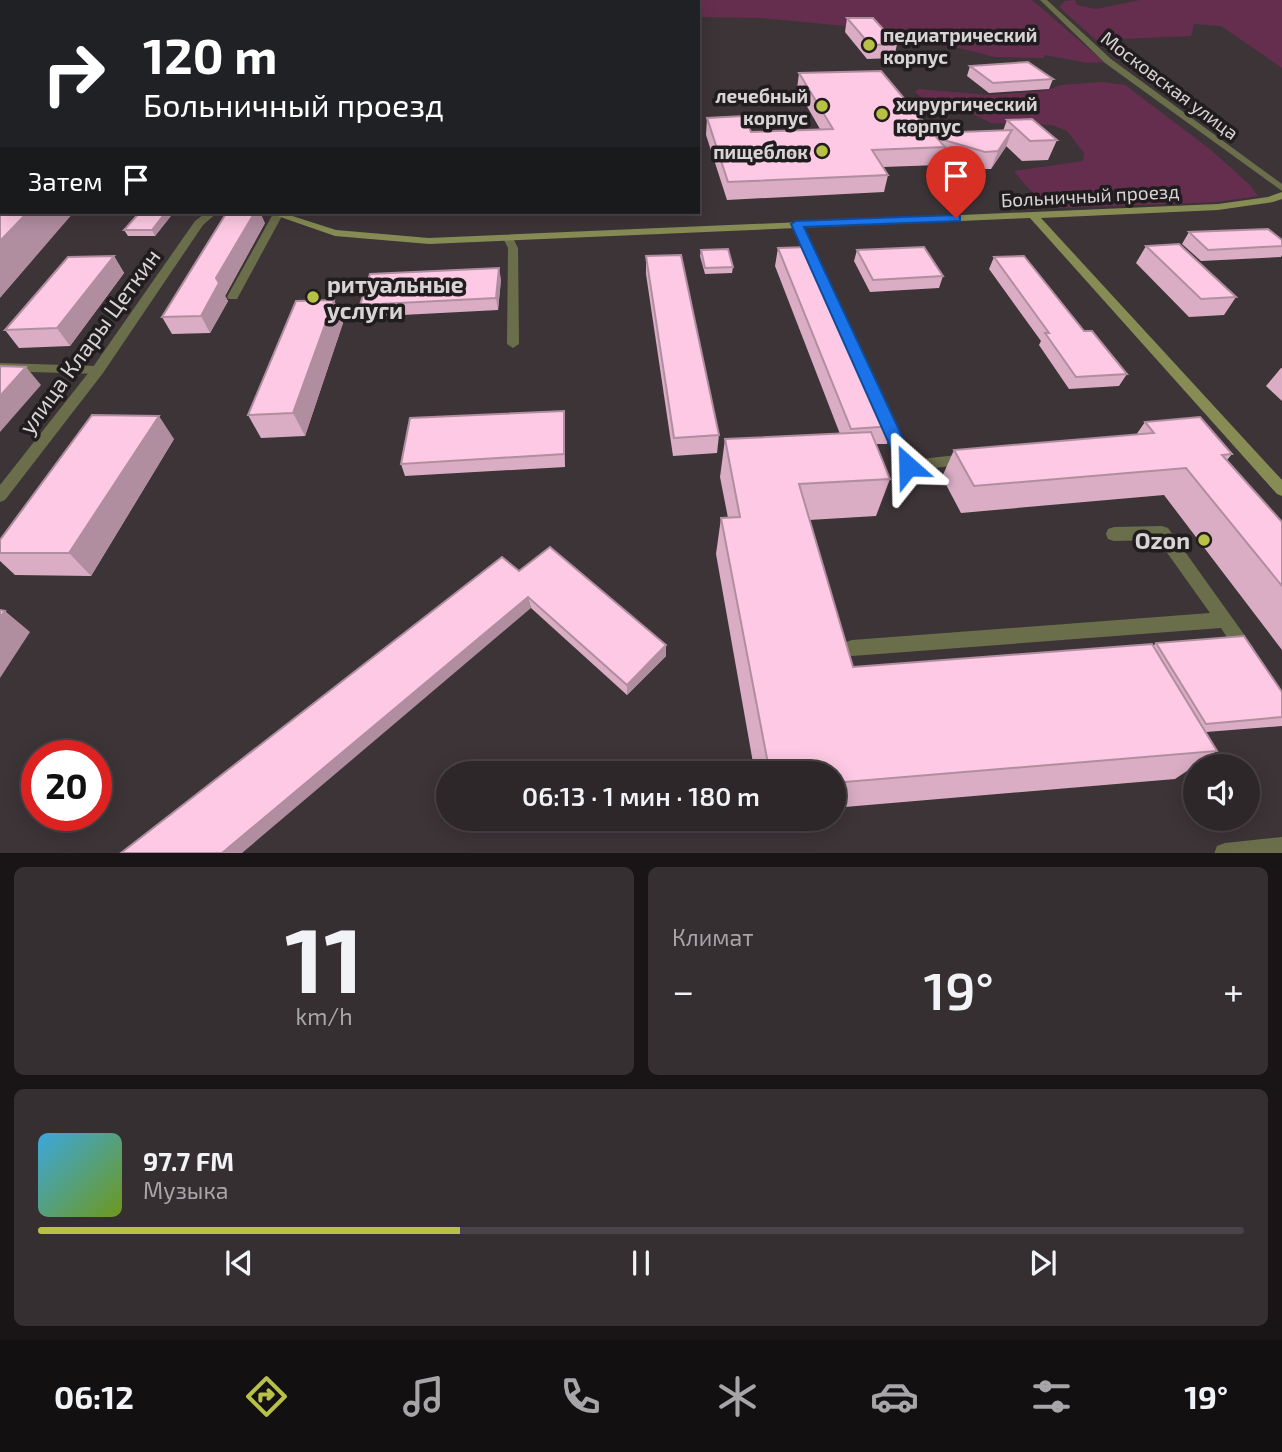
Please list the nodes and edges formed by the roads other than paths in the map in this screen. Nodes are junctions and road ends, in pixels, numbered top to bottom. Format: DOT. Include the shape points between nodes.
graph roads {
  1 [pos="1043,0"];
  2 [pos="1282,188"];
  3 [pos="1282,195"];
  4 [pos="211,214"];
  5 [pos="277,214"];
  6 [pos="281,214"];
  7 [pos="1034,216"];
  8 [pos="796,224"];
  9 [pos="508,238"];
  10 [pos="820,276"];
  11 [pos="233,297"];
  12 [pos="513,344"];
  13 [pos="0,367"];
  14 [pos="98,370"];
  15 [pos="878,402"];
  16 [pos="1228,430"];
  17 [pos="1205,432"];
  18 [pos="976,458"];
  19 [pos="1282,489"];
  20 [pos="0,496"];
  21 [pos="1114,534"];
  22 [pos="1225,620"];
  23 [pos="852,648"];
  24 [pos="1261,672"];
  25 [pos="1282,848"];
  26 [pos="1224,853"];
  1 -- 2 [label="street, Московская улица" via="1125,75"];
  3 -- 7 [label="street, Больничный проезд" via="1218,207"];
  4 -- 14 [label="street, улица Клары Цеткин"];
  5 -- 11 [label="street"];
  6 -- 9 [label="street, Больничный проезд" via="335,233 362,237 429,241"];
  7 -- 8 [label="street, Больничный проезд"];
  7 -- 16 [label="street"];
  8 -- 9 [label="street, Больничный проезд"];
  8 -- 10 [label="street"];
  9 -- 12 [label="street" via="513,247"];
  13 -- 14 [label="street"];
  14 -- 20 [label="street, улица Клары Цеткин"];
  15 -- 18 [label="street" via="908,466"];
  16 -- 17 [label="street"];
  16 -- 19 [label="street"];
  21 -- 22 [label="street" via="1162,533"];
  22 -- 23 [label="street"];
  22 -- 24 [label="street"];
  25 -- 26 [label="street"];
}
